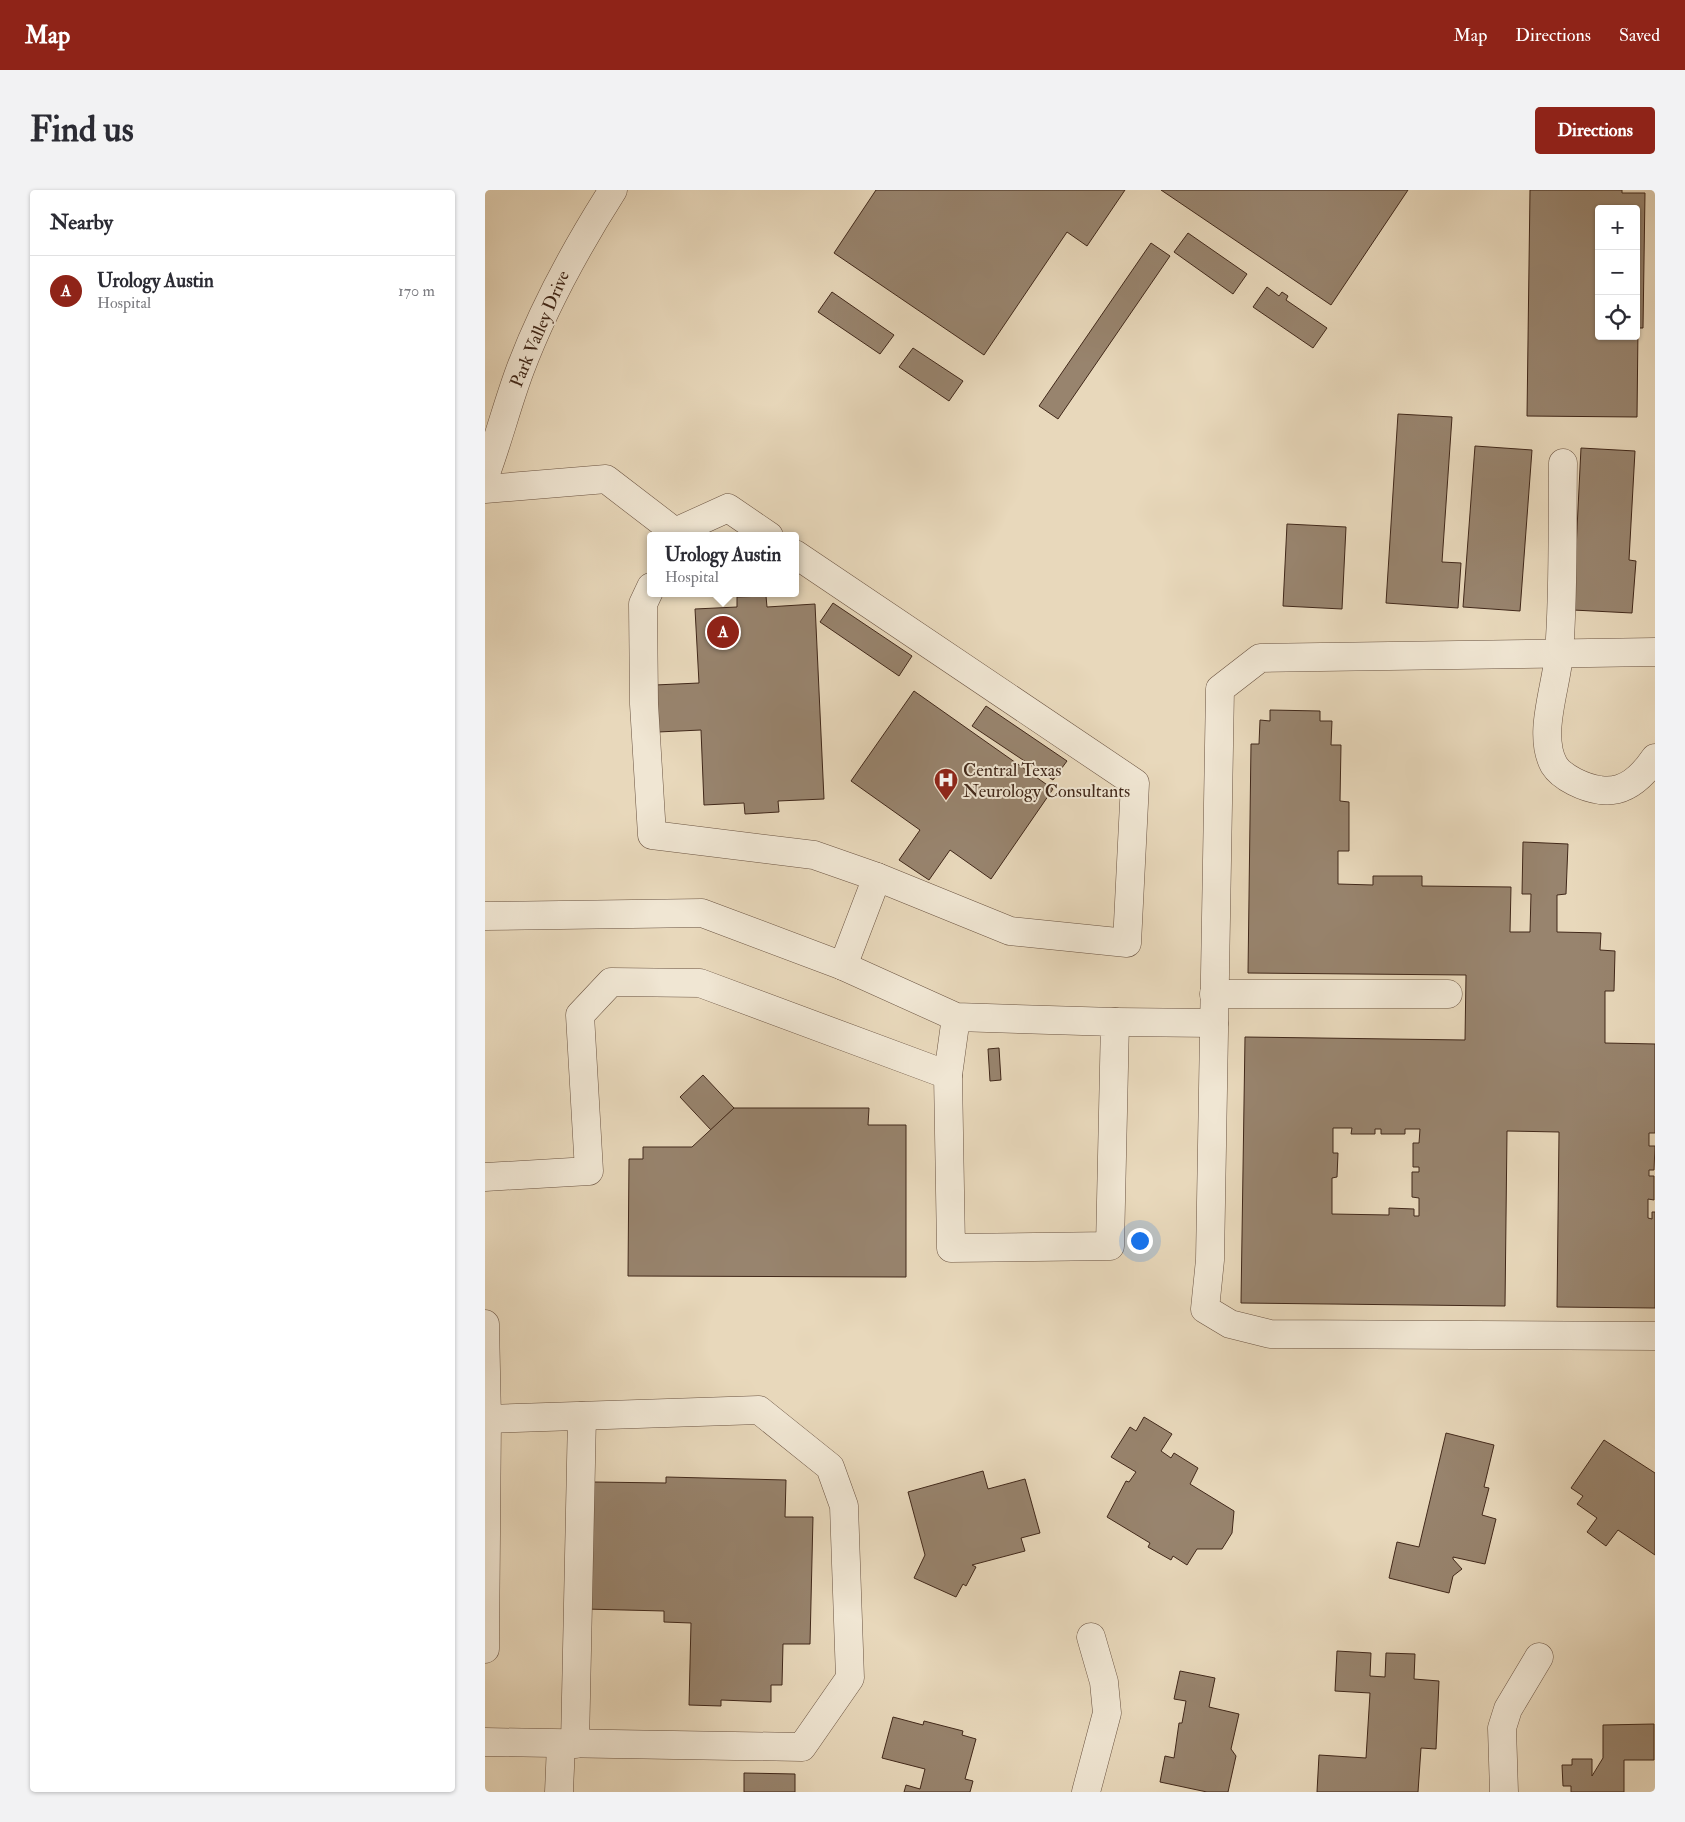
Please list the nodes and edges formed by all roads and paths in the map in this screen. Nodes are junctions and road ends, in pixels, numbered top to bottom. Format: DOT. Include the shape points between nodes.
graph roads {
  1 [pos="613,190"];
  2 [pos="1563,462"];
  3 [pos="485,476"];
  4 [pos="485,489"];
  5 [pos="672,532"];
  6 [pos="678,532"];
  7 [pos="763,532"];
  8 [pos="799,557"];
  9 [pos="647,596"];
  10 [pos="1655,632"];
  11 [pos="1646,652"];
  12 [pos="1559,654"];
  13 [pos="1655,758"];
  14 [pos="877,877"];
  15 [pos="485,916"];
  16 [pos="843,966"];
  17 [pos="1214,994"];
  18 [pos="1448,994"];
  19 [pos="956,1017"];
  20 [pos="1115,1022"];
  21 [pos="1214,1023"];
  22 [pos="948,1074"];
  23 [pos="485,1177"];
  24 [pos="485,1324"];
  25 [pos="1655,1336"];
  26 [pos="582,1416"];
  27 [pos="487,1420"];
  28 [pos="1091,1637"];
  29 [pos="485,1649"];
  30 [pos="1539,1657"];
  31 [pos="485,1742"];
  32 [pos="568,1744"];
  33 [pos="559,1792"];
  34 [pos="1086,1792"];
  35 [pos="1504,1792"];
  1 -- 3 [label="street, Park Valley Drive" via="555,289 519,371"];
  2 -- 12 [label="street"];
  4 -- 5 [label="street" via="606,479"];
  6 -- 7 [label="street" via="728,508"];
  8 -- 14 [label="street" via="1135,783 1127,943 1010,931"];
  9 -- 14 [label="street" via="643,604 644,704 652,835 814,855"];
  10 -- 11 [label="street"];
  11 -- 12 [label="street"];
  12 -- 13 [label="street" via="1547,732 1555,766 1568,778 1596,790 1610,792 1636,780"];
  12 -- 17 [label="street" via="1260,658 1220,689"];
  14 -- 16 [label="street"];
  15 -- 16 [label="street" via="702,913"];
  16 -- 19 [label="street"];
  17 -- 18 [label="street"];
  17 -- 21 [label="street"];
  19 -- 20 [label="street"];
  19 -- 22 [label="street"];
  20 -- 21 [label="street"];
  20 -- 22 [label="street" via="1110,1246 951,1248"];
  21 -- 25 [label="street" via="1210,1260 1205,1309 1230,1324 1270,1334"];
  22 -- 23 [label="street" via="700,983 611,982 580,1015 589,1171"];
  24 -- 27 [label="street"];
  26 -- 27 [label="street"];
  26 -- 32 [label="street"];
  26 -- 32 [label="street" via="759,1410 829,1467 844,1506 850,1678 801,1747"];
  27 -- 29 [label="street"];
  28 -- 34 [label="street" via="1104,1682 1107,1713"];
  30 -- 35 [label="street" via="1508,1709 1504,1722"];
  31 -- 32 [label="street"];
  32 -- 33 [label="street"];
}
